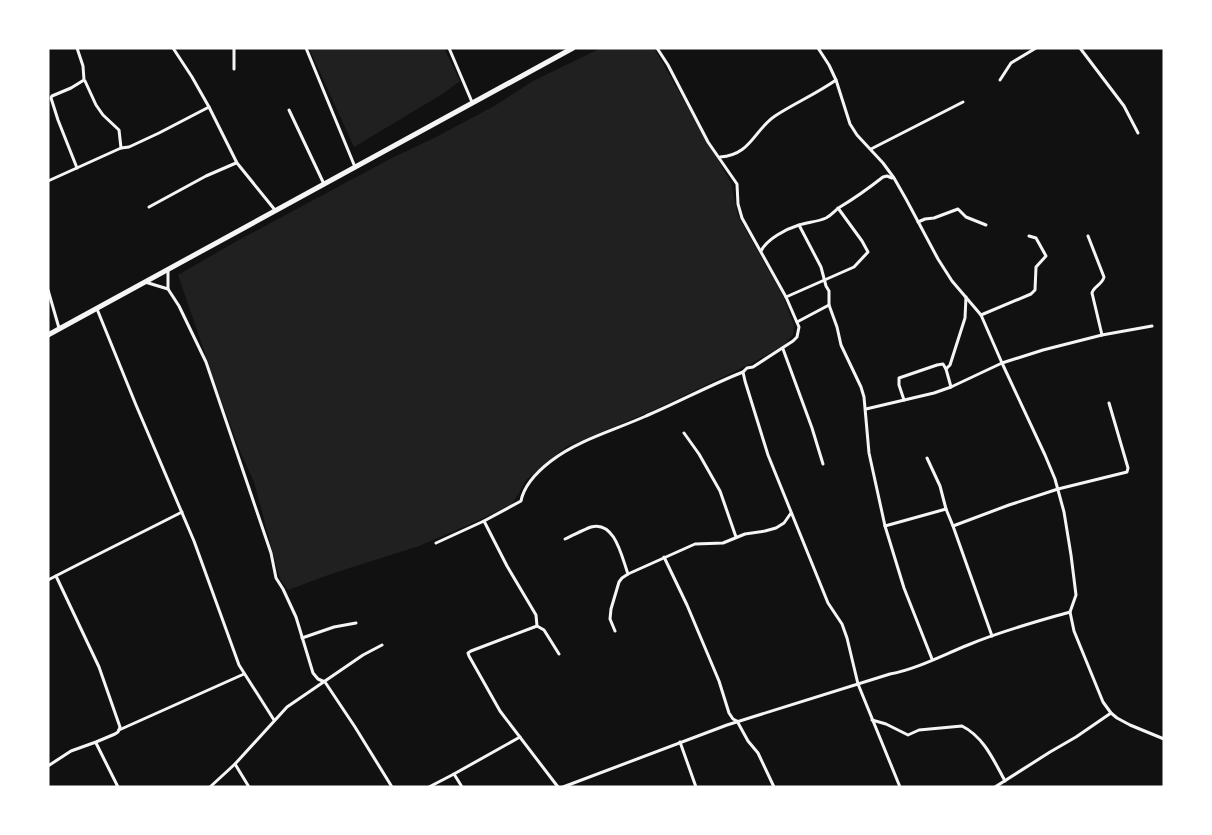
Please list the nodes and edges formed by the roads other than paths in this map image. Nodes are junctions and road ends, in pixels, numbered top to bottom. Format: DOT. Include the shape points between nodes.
graph roads {
  1 [pos="76,48"];
  2 [pos="173,48"];
  3 [pos="234,48"];
  4 [pos="306,48"];
  5 [pos="449,48"];
  6 [pos="573,48"];
  7 [pos="657,48"];
  8 [pos="818,48"];
  9 [pos="1036,48"];
  10 [pos="1081,48"];
  11 [pos="234,69"];
  12 [pos="84,80"];
  13 [pos="836,80"];
  14 [pos="1000,80"];
  15 [pos="472,102"];
  16 [pos="963,102"];
  17 [pos="209,107"];
  18 [pos="290,110"];
  19 [pos="1138,133"];
  20 [pos="121,148"];
  21 [pos="871,149"];
  22 [pos="719,157"];
  23 [pos="237,163"];
  24 [pos="355,167"];
  25 [pos="77,168"];
  26 [pos="894,178"];
  27 [pos="48,181"];
  28 [pos="324,184"];
  29 [pos="149,207"];
  30 [pos="838,208"];
  31 [pos="275,210"];
  32 [pos="918,222"];
  33 [pos="799,225"];
  34 [pos="986,225"];
  35 [pos="1029,236"];
  36 [pos="1088,236"];
  37 [pos="761,251"];
  38 [pos="168,270"];
  39 [pos="825,279"];
  40 [pos="145,282"];
  41 [pos="48,290"];
  42 [pos="168,290"];
  43 [pos="786,297"];
  44 [pos="966,297"];
  45 [pos="828,305"];
  46 [pos="98,309"];
  47 [pos="981,315"];
  48 [pos="797,322"];
  49 [pos="1152,326"];
  50 [pos="59,328"];
  51 [pos="48,335"];
  52 [pos="1102,335"];
  53 [pos="783,349"];
  54 [pos="1002,363"];
  55 [pos="946,369"];
  56 [pos="743,372"];
  57 [pos="951,387"];
  58 [pos="904,400"];
  59 [pos="1109,403"];
  60 [pos="866,409"];
  61 [pos="684,433"];
  62 [pos="927,458"];
  63 [pos="823,464"];
  64 [pos="1058,489"];
  65 [pos="945,509"];
  66 [pos="182,512"];
  67 [pos="791,513"];
  68 [pos="484,521"];
  69 [pos="885,526"];
  70 [pos="953,526"];
  71 [pos="736,537"];
  72 [pos="566,539"];
  73 [pos="436,543"];
  74 [pos="664,558"];
  75 [pos="628,574"];
  76 [pos="56,576"];
  77 [pos="48,579"];
  78 [pos="1070,612"];
  79 [pos="356,623"];
  80 [pos="537,626"];
  81 [pos="615,631"];
  82 [pos="992,636"];
  83 [pos="302,638"];
  84 [pos="382,645"];
  85 [pos="559,654"];
  86 [pos="932,659"];
  87 [pos="244,674"];
  88 [pos="325,682"];
  89 [pos="858,684"];
  90 [pos="1111,713"];
  91 [pos="274,720"];
  92 [pos="872,720"];
  93 [pos="737,721"];
  94 [pos="119,730"];
  95 [pos="520,736"];
  96 [pos="1164,739"];
  97 [pos="96,742"];
  98 [pos="680,742"];
  99 [pos="235,764"];
  100 [pos="48,766"];
  101 [pos="454,774"];
  102 [pos="1005,781"];
  103 [pos="118,787"];
  104 [pos="210,787"];
  105 [pos="249,787"];
  106 [pos="392,787"];
  107 [pos="429,787"];
  108 [pos="462,787"];
  109 [pos="560,787"];
  110 [pos="696,787"];
  111 [pos="774,787"];
  112 [pos="900,787"];
  113 [pos="995,787"];
  1 -- 12 [label="street"];
  2 -- 17 [label="street"];
  3 -- 11 [label="street"];
  4 -- 24 [label="street"];
  5 -- 15 [label="street"];
  6 -- 15 [label="highway"];
  7 -- 22 [label="street"];
  8 -- 13 [label="street"];
  9 -- 14 [label="street" via="1011,63"];
  10 -- 19 [label="street" via="1124,106"];
  12 -- 20 [label="street" via="103,115 119,130"];
  12 -- 25 [label="street" via="51,98"];
  13 -- 21 [label="street" via="850,123"];
  13 -- 22 [label="street" via="774,116 738,152"];
  15 -- 24 [label="highway"];
  16 -- 21 [label="street"];
  17 -- 20 [label="street"];
  17 -- 23 [label="street"];
  18 -- 28 [label="street"];
  20 -- 25 [label="street"];
  21 -- 26 [label="street"];
  22 -- 37 [label="street" via="737,184 742,218"];
  23 -- 29 [label="street"];
  23 -- 31 [label="street"];
  24 -- 28 [label="highway"];
  25 -- 27 [label="street"];
  26 -- 30 [label="street" via="883,177"];
  26 -- 32 [label="street"];
  28 -- 31 [label="highway"];
  30 -- 33 [label="street" via="826,218"];
  30 -- 39 [label="street" via="868,252 854,267"];
  31 -- 38 [label="highway"];
  32 -- 34 [label="street" via="958,209"];
  32 -- 44 [label="street" via="942,266"];
  33 -- 37 [label="street" via="783,232"];
  33 -- 39 [label="street"];
  35 -- 47 [label="street" via="1036,238 1046,256 1036,267 1035,290"];
  36 -- 52 [label="street" via="1104,277 1092,293"];
  37 -- 43 [label="street"];
  38 -- 40 [label="highway"];
  38 -- 42 [label="street"];
  39 -- 43 [label="street"];
  39 -- 45 [label="street"];
  40 -- 42 [label="street"];
  40 -- 46 [label="highway"];
  41 -- 50 [label="street"];
  42 -- 83 [label="street" via="206,362 272,553 276,578"];
  43 -- 48 [label="street"];
  44 -- 47 [label="street"];
  44 -- 55 [label="street" via="965,318"];
  45 -- 48 [label="street"];
  45 -- 60 [label="street"];
  46 -- 50 [label="highway"];
  46 -- 66 [label="street"];
  47 -- 54 [label="street"];
  48 -- 53 [label="street" via="796,337"];
  49 -- 52 [label="street"];
  50 -- 51 [label="highway"];
  52 -- 54 [label="street"];
  53 -- 56 [label="street"];
  53 -- 63 [label="street"];
  54 -- 57 [label="street"];
  54 -- 64 [label="street"];
  55 -- 57 [label="street"];
  55 -- 58 [label="street" via="943,364 937,365 899,378"];
  56 -- 67 [label="street" via="768,455"];
  56 -- 68 [label="street" via="558,456 531,480 521,501"];
  57 -- 58 [label="street"];
  58 -- 60 [label="street"];
  59 -- 64 [label="street" via="1127,472"];
  60 -- 69 [label="street" via="869,453"];
  61 -- 71 [label="street" via="720,491"];
  62 -- 65 [label="street"];
  64 -- 70 [label="street"];
  64 -- 78 [label="street" via="1076,587"];
  65 -- 69 [label="street"];
  65 -- 70 [label="street"];
  66 -- 76 [label="street"];
  66 -- 87 [label="street"];
  67 -- 71 [label="street" via="776,528"];
  67 -- 89 [label="street" via="828,603 842,624"];
  68 -- 73 [label="street"];
  68 -- 80 [label="street" via="536,615"];
  69 -- 86 [label="street"];
  70 -- 82 [label="street"];
  71 -- 74 [label="street" via="723,543 695,544"];
  72 -- 75 [label="street" via="591,527 605,528 615,539"];
  74 -- 75 [label="street"];
  74 -- 93 [label="street" via="719,681 729,713"];
  75 -- 81 [label="street" via="620,582 612,609 610,619"];
  76 -- 77 [label="street"];
  76 -- 94 [label="street" via="99,667"];
  78 -- 82 [label="street"];
  78 -- 90 [label="street" via="1074,632"];
  79 -- 83 [label="street"];
  80 -- 85 [label="street" via="544,630"];
  80 -- 95 [label="street" via="468,653 500,711"];
  82 -- 86 [label="street"];
  83 -- 88 [label="street" via="313,673"];
  84 -- 88 [label="street"];
  86 -- 89 [label="street"];
  87 -- 91 [label="street"];
  87 -- 94 [label="street"];
  88 -- 91 [label="street"];
  88 -- 106 [label="street"];
  89 -- 92 [label="street"];
  89 -- 93 [label="street"];
  90 -- 96 [label="street"];
  90 -- 102 [label="street"];
  91 -- 99 [label="street"];
  92 -- 102 [label="street" via="908,735 919,730 962,726 985,746"];
  92 -- 112 [label="street"];
  93 -- 98 [label="street"];
  93 -- 111 [label="street"];
  94 -- 97 [label="street"];
  95 -- 101 [label="street"];
  95 -- 109 [label="street"];
  97 -- 100 [label="street" via="71,751"];
  97 -- 103 [label="street"];
  98 -- 109 [label="street"];
  98 -- 110 [label="street"];
  99 -- 104 [label="street"];
  99 -- 105 [label="street"];
  101 -- 107 [label="street"];
  101 -- 108 [label="street"];
  102 -- 113 [label="street"];
}
